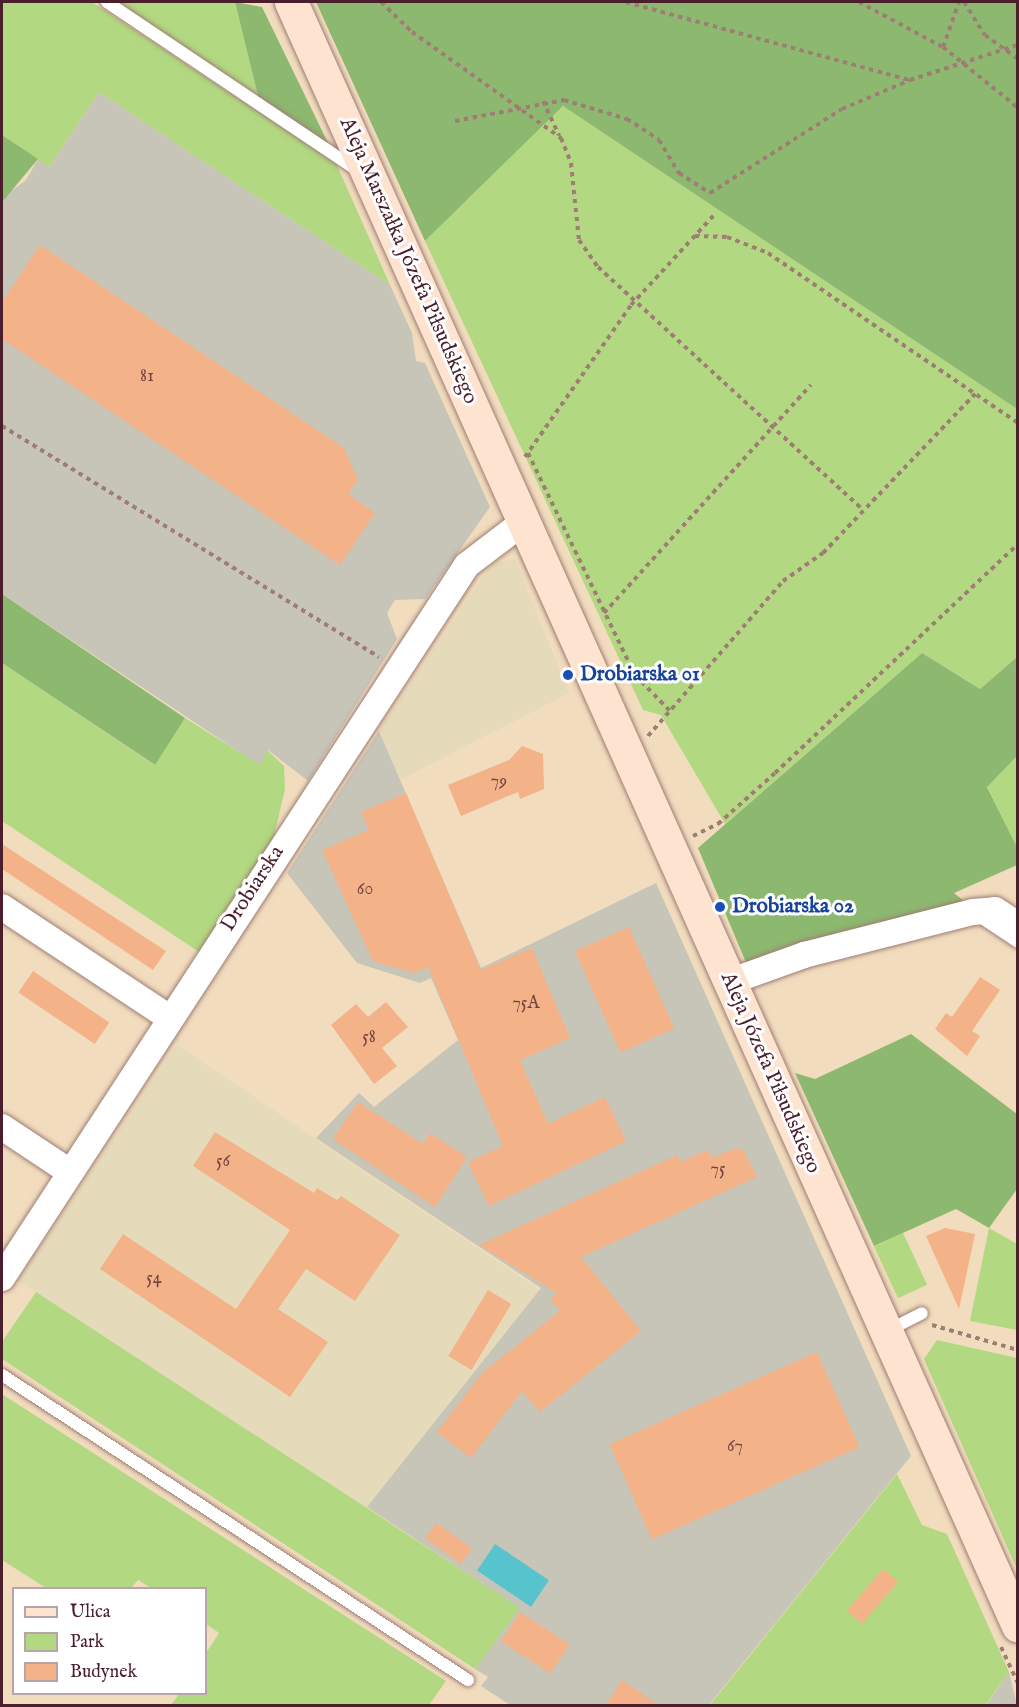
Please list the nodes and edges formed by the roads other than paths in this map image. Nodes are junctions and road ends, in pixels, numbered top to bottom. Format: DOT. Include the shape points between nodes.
graph roads {
  1 [pos="107,2"];
  2 [pos="291,2"];
  3 [pos="370,179"];
  4 [pos="526,520"];
  5 [pos="2,907"];
  6 [pos="984,911"];
  7 [pos="1017,925"];
  8 [pos="1017,942"];
  9 [pos="729,982"];
  10 [pos="168,1017"];
  11 [pos="2,1127"];
  12 [pos="67,1170"];
  13 [pos="2,1278"];
  14 [pos="922,1313"];
  15 [pos="886,1332"];
  16 [pos="2,1375"];
  17 [pos="1017,1626"];
  18 [pos="468,1680"];
  1 -- 3 [label="lane"];
  2 -- 3 [label="main road, Aleja Marszałka Józefa Piłsudskiego"];
  3 -- 4 [label="main road, Aleja Marszałka Józefa Piłsudskiego"];
  4 -- 9 [label="main road, Aleja Józefa Piłsudskiego"];
  4 -- 10 [label="street, Drobiarska" via="467,565"];
  5 -- 10 [label="street"];
  6 -- 7 [label="street"];
  6 -- 8 [label="lane"];
  6 -- 9 [label="street" via="804,955"];
  9 -- 15 [label="main road, Aleja Józefa Piłsudskiego"];
  10 -- 12 [label="street, Drobiarska"];
  11 -- 12 [label="street"];
  12 -- 13 [label="street, Drobiarska"];
  14 -- 15 [label="lane"];
  15 -- 17 [label="main road, Aleja Józefa Piłsudskiego"];
  16 -- 18 [label="lane"];
}
